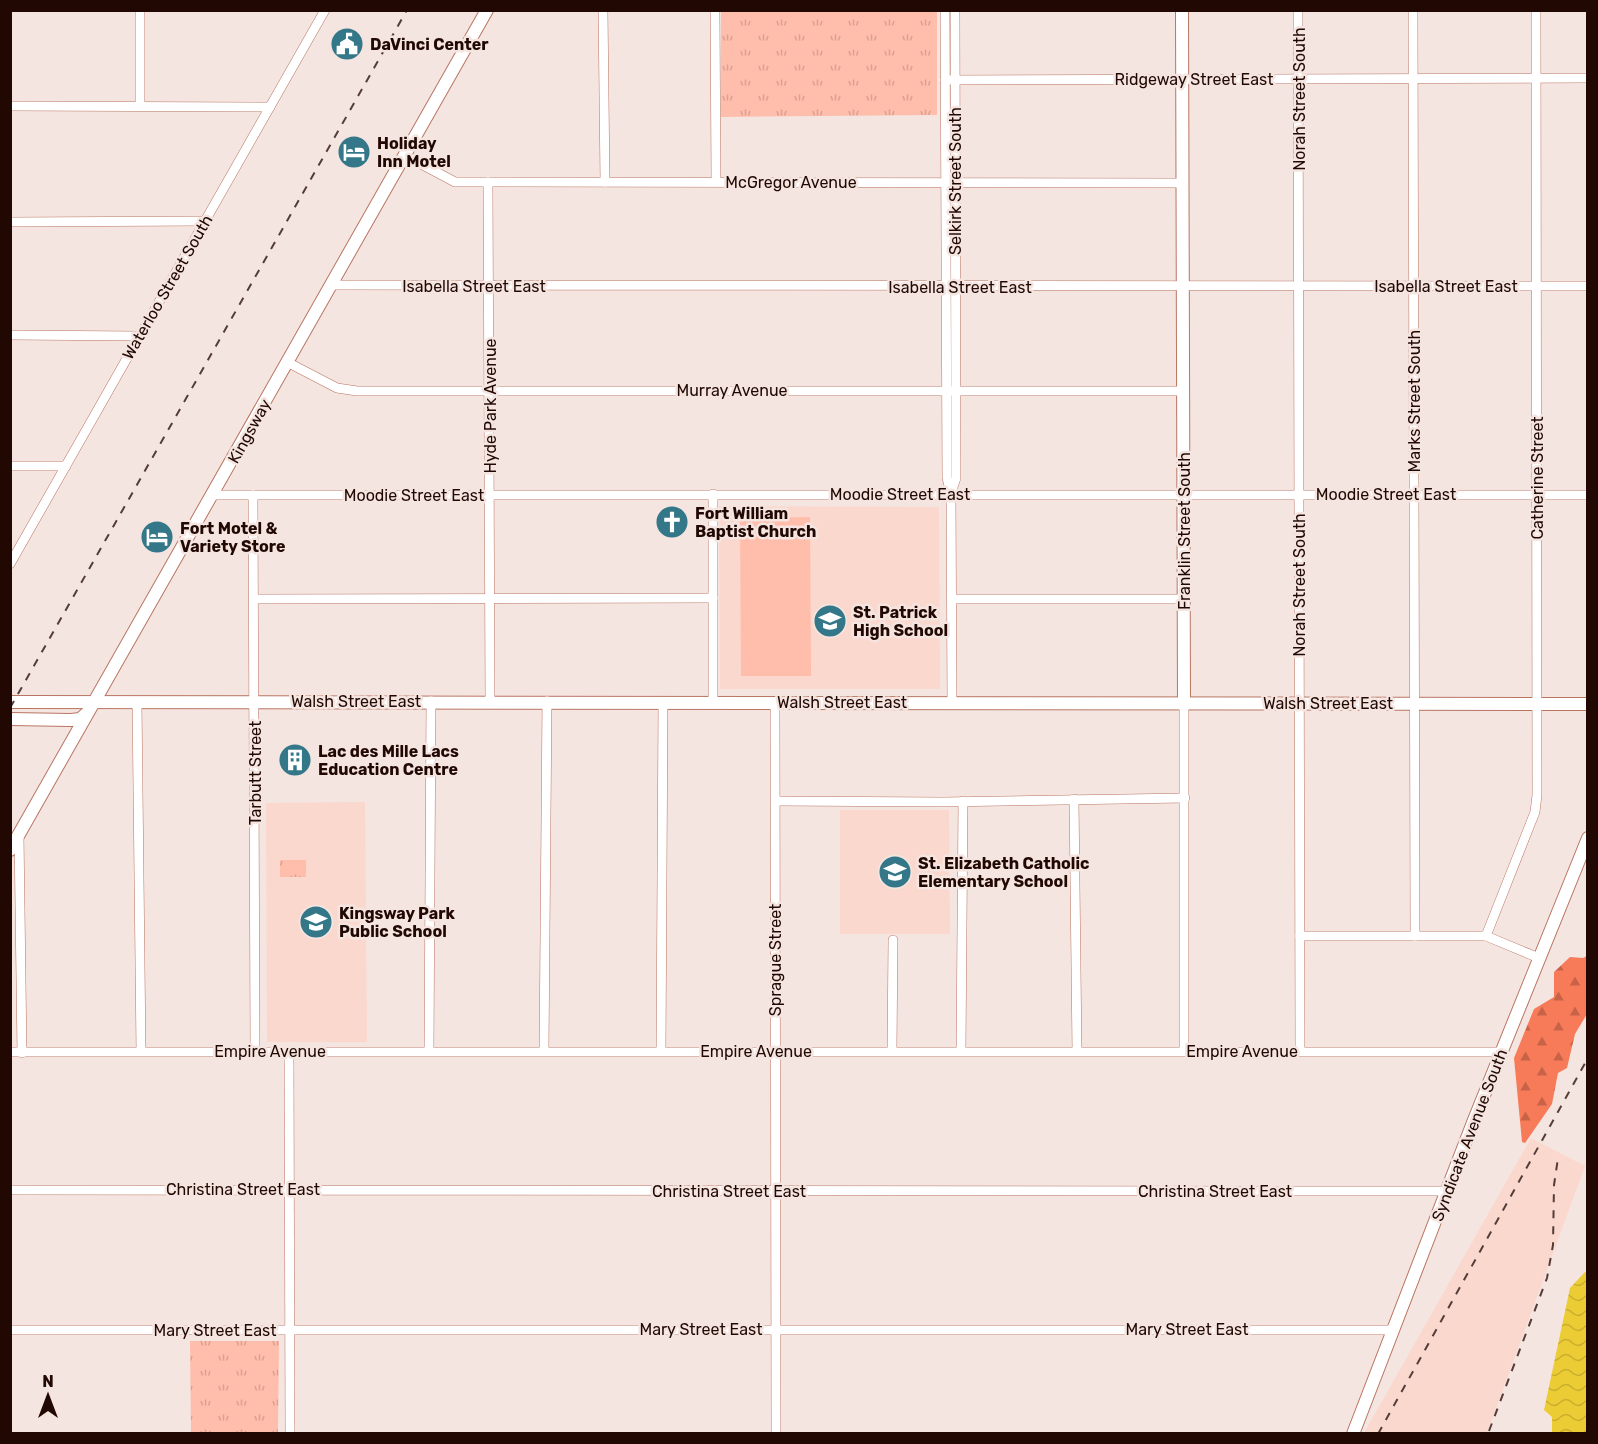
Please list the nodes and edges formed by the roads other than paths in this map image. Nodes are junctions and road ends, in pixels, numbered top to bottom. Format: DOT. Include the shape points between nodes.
graph roads {
  1 [pos="140,10"];
  2 [pos="325,10"];
  3 [pos="487,10"];
  4 [pos="603,10"];
  5 [pos="715,10"];
  6 [pos="945,10"];
  7 [pos="955,10"];
  8 [pos="1182,10"];
  9 [pos="1298,10"];
  10 [pos="1413,10"];
  11 [pos="1536,10"];
  12 [pos="1412,78"];
  13 [pos="1537,78"];
  14 [pos="1587,78"];
  15 [pos="1183,79"];
  16 [pos="1298,79"];
  17 [pos="950,80"];
  18 [pos="10,106"];
  19 [pos="140,106"];
  20 [pos="270,107"];
  21 [pos="405,155"];
  22 [pos="488,182"];
  23 [pos="605,182"];
  24 [pos="716,182"];
  25 [pos="950,182"];
  26 [pos="1183,183"];
  27 [pos="10,222"];
  28 [pos="205,222"];
  29 [pos="332,285"];
  30 [pos="1184,285"];
  31 [pos="1414,285"];
  32 [pos="489,286"];
  33 [pos="1299,286"];
  34 [pos="1537,286"];
  35 [pos="1587,286"];
  36 [pos="951,287"];
  37 [pos="10,335"];
  38 [pos="138,336"];
  39 [pos="287,362"];
  40 [pos="489,390"];
  41 [pos="951,391"];
  42 [pos="1184,391"];
  43 [pos="10,466"];
  44 [pos="66,466"];
  45 [pos="713,494"];
  46 [pos="951,494"];
  47 [pos="1184,494"];
  48 [pos="1300,494"];
  49 [pos="1414,494"];
  50 [pos="213,495"];
  51 [pos="253,495"];
  52 [pos="490,495"];
  53 [pos="1537,495"];
  54 [pos="1587,495"];
  55 [pos="10,564"];
  56 [pos="490,597"];
  57 [pos="713,598"];
  58 [pos="255,599"];
  59 [pos="952,599"];
  60 [pos="1183,599"];
  61 [pos="255,701"];
  62 [pos="431,701"];
  63 [pos="490,701"];
  64 [pos="548,701"];
  65 [pos="10,702"];
  66 [pos="97,702"];
  67 [pos="137,702"];
  68 [pos="663,702"];
  69 [pos="713,702"];
  70 [pos="775,702"];
  71 [pos="952,703"];
  72 [pos="1299,703"];
  73 [pos="1415,703"];
  74 [pos="1184,704"];
  75 [pos="1537,704"];
  76 [pos="1587,704"];
  77 [pos="10,719"];
  78 [pos="1185,798"];
  79 [pos="1074,799"];
  80 [pos="776,801"];
  81 [pos="963,801"];
  82 [pos="19,835"];
  83 [pos="1587,838"];
  84 [pos="10,850"];
  85 [pos="1300,936"];
  86 [pos="1414,936"];
  87 [pos="1486,936"];
  88 [pos="893,940"];
  89 [pos="1539,958"];
  90 [pos="961,1050"];
  91 [pos="141,1051"];
  92 [pos="255,1051"];
  93 [pos="289,1051"];
  94 [pos="429,1051"];
  95 [pos="544,1051"];
  96 [pos="661,1051"];
  97 [pos="775,1051"];
  98 [pos="892,1051"];
  99 [pos="1077,1051"];
  100 [pos="1184,1051"];
  101 [pos="1300,1051"];
  102 [pos="10,1052"];
  103 [pos="1502,1052"];
  104 [pos="22,1053"];
  105 [pos="290,1189"];
  106 [pos="10,1190"];
  107 [pos="776,1190"];
  108 [pos="1447,1191"];
  109 [pos="775,1329"];
  110 [pos="10,1330"];
  111 [pos="290,1330"];
  112 [pos="1392,1330"];
  113 [pos="290,1434"];
  114 [pos="776,1434"];
  115 [pos="1353,1434"];
  1 -- 19 [label="street"];
  2 -- 20 [label="street, Waterloo Street South"];
  3 -- 21 [label="street, Kingsway"];
  4 -- 23 [label="street"];
  5 -- 24 [label="street"];
  6 -- 17 [label="street, Selkirk Street South"];
  7 -- 17 [label="street, Selkirk Street South"];
  8 -- 15 [label="street, Franklin Street South"];
  9 -- 16 [label="street, Norah Street South"];
  10 -- 12 [label="street, Marks Street South"];
  11 -- 13 [label="street, Catherine Street"];
  12 -- 13 [label="street, Ridgeway Street East"];
  12 -- 16 [label="street, Ridgeway Street East"];
  12 -- 31 [label="street, Marks Street South"];
  13 -- 14 [label="street, Ridgeway Street East"];
  13 -- 34 [label="street, Catherine Street"];
  15 -- 16 [label="street, Ridgeway Street East"];
  15 -- 17 [label="street, Ridgeway Street East"];
  15 -- 26 [label="street, Franklin Street South"];
  16 -- 33 [label="street, Norah Street South"];
  17 -- 25 [label="street, Selkirk Street South"];
  18 -- 19 [label="street"];
  19 -- 20 [label="street"];
  20 -- 28 [label="street, Waterloo Street South"];
  21 -- 22 [label="street, McGregor Avenue" via="455,182"];
  21 -- 29 [label="street, Kingsway"];
  22 -- 23 [label="street, McGregor Avenue"];
  22 -- 32 [label="street, Hyde Park Avenue"];
  23 -- 24 [label="street, McGregor Avenue"];
  24 -- 25 [label="street, McGregor Avenue"];
  25 -- 26 [label="street, McGregor Avenue"];
  25 -- 36 [label="street, Selkirk Street South"];
  26 -- 30 [label="street, Franklin Street South"];
  27 -- 28 [label="street"];
  28 -- 38 [label="street, Waterloo Street South"];
  29 -- 32 [label="street, Isabella Street East"];
  29 -- 39 [label="street, Kingsway"];
  30 -- 33 [label="street, Isabella Street East"];
  30 -- 36 [label="street, Isabella Street East"];
  30 -- 42 [label="street, Franklin Street South"];
  31 -- 33 [label="street, Isabella Street East"];
  31 -- 34 [label="street, Isabella Street East"];
  31 -- 49 [label="street, Marks Street South"];
  32 -- 36 [label="street, Isabella Street East"];
  32 -- 40 [label="street, Hyde Park Avenue"];
  33 -- 48 [label="street, Norah Street South"];
  34 -- 35 [label="street, Isabella Street East"];
  34 -- 53 [label="street, Catherine Street"];
  36 -- 41 [label="street, Selkirk Street South"];
  37 -- 38 [label="street"];
  38 -- 44 [label="street, Waterloo Street South"];
  39 -- 40 [label="street, Murray Avenue" via="347,390"];
  39 -- 50 [label="street, Kingsway"];
  40 -- 41 [label="street, Murray Avenue"];
  40 -- 52 [label="street, Hyde Park Avenue"];
  41 -- 42 [label="street, Murray Avenue"];
  41 -- 46 [label="street, Selkirk Street South" via="947,478"];
  42 -- 47 [label="street, Franklin Street South"];
  43 -- 44 [label="street"];
  44 -- 55 [label="street, Waterloo Street South"];
  45 -- 46 [label="street, Moodie Street East"];
  45 -- 52 [label="street, Moodie Street East"];
  45 -- 57 [label="street"];
  46 -- 47 [label="street, Moodie Street East"];
  46 -- 59 [label="street, Selkirk Street South"];
  47 -- 48 [label="street, Moodie Street East"];
  47 -- 60 [label="street, Franklin Street South"];
  48 -- 49 [label="street, Moodie Street East"];
  48 -- 72 [label="street, Norah Street South"];
  49 -- 53 [label="street, Moodie Street East"];
  49 -- 73 [label="street, Marks Street South"];
  50 -- 51 [label="street, Moodie Street East"];
  50 -- 66 [label="street, Kingsway"];
  51 -- 52 [label="street, Moodie Street East"];
  51 -- 58 [label="street, Tarbutt Street"];
  52 -- 56 [label="street, Hyde Park Avenue"];
  53 -- 54 [label="street, Moodie Street East"];
  53 -- 75 [label="street, Catherine Street"];
  56 -- 57 [label="street"];
  56 -- 58 [label="street"];
  56 -- 63 [label="street, Hyde Park Avenue"];
  57 -- 69 [label="street"];
  58 -- 61 [label="street, Tarbutt Street"];
  59 -- 60 [label="street"];
  59 -- 71 [label="street, Selkirk Street South"];
  60 -- 74 [label="street, Franklin Street South"];
  61 -- 62 [label="street, Walsh Street East"];
  61 -- 67 [label="street, Walsh Street East"];
  61 -- 92 [label="street, Tarbutt Street"];
  62 -- 63 [label="street, Walsh Street East"];
  62 -- 94 [label="street"];
  63 -- 64 [label="street, Walsh Street East"];
  64 -- 68 [label="street, Walsh Street East"];
  64 -- 95 [label="street"];
  65 -- 66 [label="street, Walsh Street East"];
  66 -- 67 [label="street, Walsh Street East"];
  66 -- 77 [label="street" via="80,719"];
  66 -- 82 [label="street, Kingsway"];
  67 -- 91 [label="street"];
  68 -- 69 [label="street, Walsh Street East"];
  68 -- 96 [label="street"];
  69 -- 70 [label="street, Walsh Street East"];
  70 -- 71 [label="street, Walsh Street East"];
  70 -- 80 [label="street, Sprague Street"];
  71 -- 74 [label="street, Walsh Street East"];
  72 -- 73 [label="street, Walsh Street East"];
  72 -- 74 [label="street, Walsh Street East"];
  72 -- 85 [label="street, Norah Street South"];
  73 -- 75 [label="street, Walsh Street East"];
  73 -- 86 [label="street, Marks Street South"];
  74 -- 78 [label="street, Franklin Street South"];
  75 -- 76 [label="street, Walsh Street East"];
  75 -- 87 [label="street, Catherine Street" via="1535,812"];
  78 -- 79 [label="street"];
  78 -- 100 [label="street, Franklin Street South"];
  79 -- 81 [label="street"];
  79 -- 99 [label="street"];
  80 -- 81 [label="street"];
  80 -- 97 [label="street, Sprague Street"];
  81 -- 90 [label="street"];
  82 -- 84 [label="street, Kingsway"];
  82 -- 104 [label="street"];
  83 -- 89 [label="street, Syndicate Avenue South"];
  85 -- 86 [label="street"];
  85 -- 101 [label="street, Norah Street South"];
  86 -- 87 [label="street"];
  87 -- 89 [label="street"];
  88 -- 98 [label="street"];
  89 -- 103 [label="street, Syndicate Avenue South"];
  90 -- 98 [label="street, Empire Avenue"];
  90 -- 99 [label="street, Empire Avenue"];
  91 -- 92 [label="street, Empire Avenue"];
  91 -- 104 [label="street, Empire Avenue"];
  92 -- 93 [label="street, Empire Avenue"];
  93 -- 94 [label="street, Empire Avenue"];
  93 -- 105 [label="street"];
  94 -- 95 [label="street, Empire Avenue"];
  95 -- 96 [label="street, Empire Avenue"];
  96 -- 97 [label="street, Empire Avenue"];
  97 -- 98 [label="street, Empire Avenue"];
  97 -- 107 [label="street, Sprague Street"];
  99 -- 100 [label="street, Empire Avenue"];
  100 -- 101 [label="street, Empire Avenue"];
  101 -- 103 [label="street, Empire Avenue"];
  102 -- 104 [label="street, Empire Avenue"];
  103 -- 108 [label="street, Syndicate Avenue South"];
  105 -- 106 [label="street, Christina Street East"];
  105 -- 107 [label="street, Christina Street East"];
  105 -- 111 [label="street"];
  107 -- 108 [label="street, Christina Street East"];
  107 -- 109 [label="street, Sprague Street"];
  108 -- 112 [label="street, Syndicate Avenue South"];
  109 -- 111 [label="street, Mary Street East"];
  109 -- 112 [label="street, Mary Street East"];
  109 -- 114 [label="street, Sprague Street"];
  110 -- 111 [label="street, Mary Street East"];
  111 -- 113 [label="street"];
  112 -- 115 [label="street, Syndicate Avenue South"];
}
